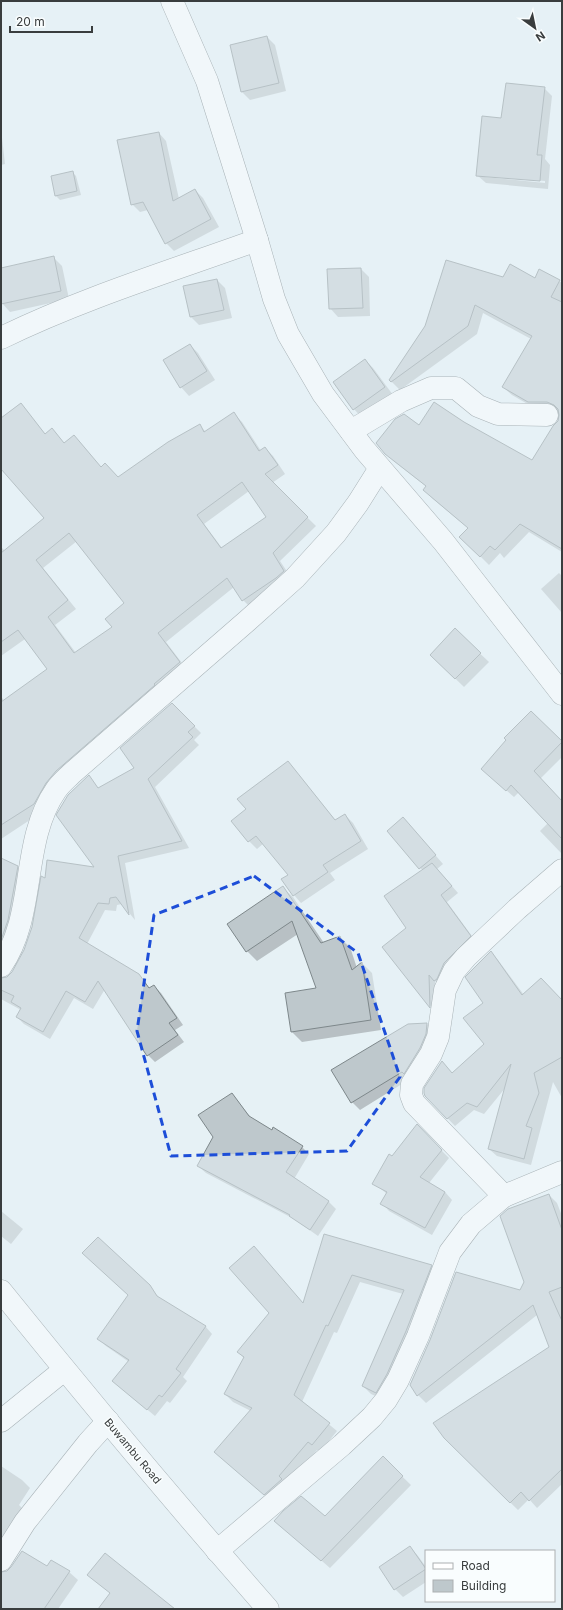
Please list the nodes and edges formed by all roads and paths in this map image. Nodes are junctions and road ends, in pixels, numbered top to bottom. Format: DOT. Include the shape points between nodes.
graph roads {
  1 [pos="172,1"];
  2 [pos="257,240"];
  3 [pos="1,338"];
  4 [pos="547,415"];
  5 [pos="351,431"];
  6 [pos="380,468"];
  7 [pos="562,694"];
  8 [pos="562,870"];
  9 [pos="1,966"];
  10 [pos="562,1172"];
  11 [pos="504,1196"];
  12 [pos="1,1291"];
  13 [pos="64,1370"];
  14 [pos="1,1421"];
  15 [pos="108,1421"];
  16 [pos="217,1551"];
  17 [pos="1,1560"];
  18 [pos="268,1609"];
  1 -- 2 [label="street" via="207,81"];
  2 -- 3 [label="street" via="85,302"];
  2 -- 5 [label="street" via="274,298 288,334 323,394"];
  4 -- 5 [label="street" via="498,414 478,406 456,388 431,388 401,401"];
  5 -- 6 [label="street"];
  6 -- 7 [label="street" via="443,541"];
  6 -- 9 [label="street" via="336,534 295,578 56,789 44,811 35,844 21,922 9,955"];
  8 -- 11 [label="street" via="517,909 454,971 445,990 438,1036 431,1054 412,1084 411,1095 414,1103"];
  10 -- 11 [label="street"];
  11 -- 16 [label="street" via="470,1224 450,1252 418,1336 386,1400 342,1445"];
  12 -- 13 [label="street, Buwambu Road"];
  13 -- 14 [label="street"];
  13 -- 15 [label="street, Buwambu Road"];
  15 -- 16 [label="street, Buwambu Road"];
  15 -- 17 [label="street" via="25,1522"];
  16 -- 18 [label="street, Buwambu Road"];
}
